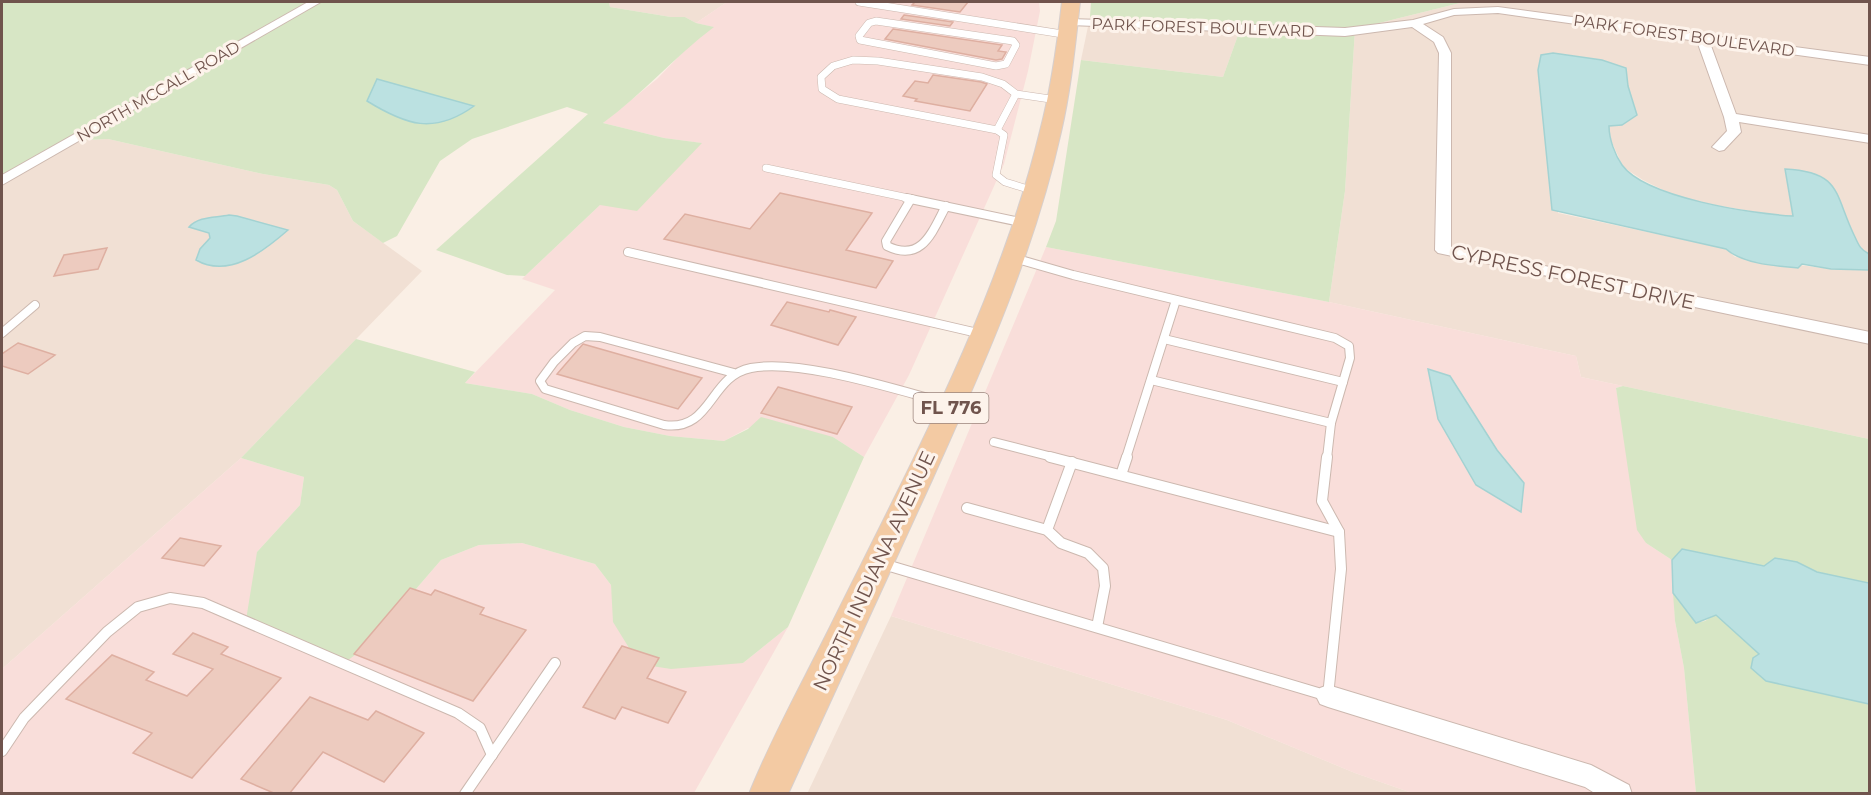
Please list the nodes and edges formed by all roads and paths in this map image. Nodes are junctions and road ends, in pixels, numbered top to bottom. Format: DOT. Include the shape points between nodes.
graph roads {
  1 [pos="315,2"];
  2 [pos="859,2"];
  3 [pos="1070,20"];
  4 [pos="987,23"];
  5 [pos="1414,23"];
  6 [pos="979,36"];
  7 [pos="1702,38"];
  8 [pos="1869,61"];
  9 [pos="1016,94"];
  10 [pos="1057,100"];
  11 [pos="1731,117"];
  12 [pos="998,130"];
  13 [pos="1869,139"];
  14 [pos="1719,147"];
  15 [pos="766,168"];
  16 [pos="2,181"];
  17 [pos="1034,191"];
  18 [pos="911,199"];
  19 [pos="946,206"];
  20 [pos="1025,223"];
  21 [pos="628,252"];
  22 [pos="1014,258"];
  23 [pos="1176,300"];
  24 [pos="35,305"];
  25 [pos="2,333"];
  26 [pos="984,335"];
  27 [pos="1869,338"];
  28 [pos="1164,339"];
  29 [pos="734,373"];
  30 [pos="1151,380"];
  31 [pos="1343,382"];
  32 [pos="952,405"];
  33 [pos="1331,423"];
  34 [pos="994,442"];
  35 [pos="1072,462"];
  36 [pos="1121,475"];
  37 [pos="967,508"];
  38 [pos="1047,530"];
  39 [pos="1339,532"];
  40 [pos="878,562"];
  41 [pos="1097,627"];
  42 [pos="555,663"];
  43 [pos="1328,696"];
  44 [pos="2,751"];
  45 [pos="492,755"];
  46 [pos="465,794"];
  47 [pos="768,794"];
  48 [pos="1620,794"];
  1 -- 16 [label="street, NORTH MCCALL ROAD"];
  2 -- 4 [label="lane"];
  3 -- 4 [label="lane"];
  3 -- 5 [label="street, PARK FOREST BOULEVARD" via="1335,32"];
  3 -- 10 [label="main road, NORTH INDIANA AVENUE / FL 776"];
  4 -- 6 [label="lane"];
  5 -- 7 [label="street, PARK FOREST BOULEVARD" via="1454,12 1498,10"];
  5 -- 27 [label="street, CYPRESS FOREST DRIVE" via="1439,40 1445,52 1443,250"];
  6 -- 6 [label="lane" via="884,21 869,23 859,36 867,43 996,66 1006,64 1016,43"];
  7 -- 8 [label="street, PARK FOREST BOULEVARD"];
  7 -- 11 [label="street"];
  9 -- 10 [label="lane"];
  9 -- 12 [label="lane"];
  9 -- 12 [label="lane" via="1003,84 982,77 878,61 854,60 833,66 821,77 822,89 838,99"];
  10 -- 17 [label="main road, NORTH INDIANA AVENUE / FL 776"];
  11 -- 13 [label="street"];
  11 -- 14 [label="street" via="1734,132"];
  12 -- 17 [label="lane" via="1004,141 996,175"];
  15 -- 18 [label="lane"];
  17 -- 20 [label="main road, NORTH INDIANA AVENUE / FL 776"];
  18 -- 19 [label="lane"];
  18 -- 19 [label="lane" via="886,241 887,246 905,253 922,247"];
  19 -- 20 [label="lane"];
  20 -- 22 [label="main road, NORTH INDIANA AVENUE / FL 776"];
  21 -- 26 [label="lane"];
  22 -- 23 [label="lane"];
  22 -- 26 [label="main road, NORTH INDIANA AVENUE / FL 776"];
  23 -- 28 [label="lane"];
  23 -- 31 [label="lane" via="1335,338 1349,346"];
  24 -- 25 [label="lane"];
  26 -- 32 [label="main road, NORTH INDIANA AVENUE / FL 776"];
  28 -- 30 [label="lane"];
  28 -- 31 [label="lane"];
  29 -- 29 [label="lane" via="684,426 664,425 544,389 540,381 573,342 586,336"];
  29 -- 32 [label="lane" via="765,366 800,368"];
  30 -- 33 [label="lane"];
  30 -- 36 [label="lane"];
  31 -- 33 [label="lane"];
  32 -- 40 [label="main road, NORTH INDIANA AVENUE / FL 776"];
  33 -- 39 [label="lane" via="1322,501"];
  34 -- 35 [label="lane"];
  35 -- 36 [label="lane"];
  35 -- 38 [label="lane"];
  36 -- 39 [label="lane"];
  37 -- 38 [label="lane"];
  38 -- 41 [label="lane" via="1061,543 1088,553 1103,568 1105,586"];
  39 -- 43 [label="lane" via="1341,569"];
  40 -- 41 [label="lane"];
  40 -- 47 [label="main road, NORTH INDIANA AVENUE / FL 776"];
  41 -- 43 [label="lane"];
  42 -- 45 [label="lane"];
  43 -- 48 [label="street" via="1591,777"];
  44 -- 45 [label="lane" via="24,718 107,632 138,607 170,598 203,603 458,713 480,728"];
  45 -- 46 [label="lane"];
}
